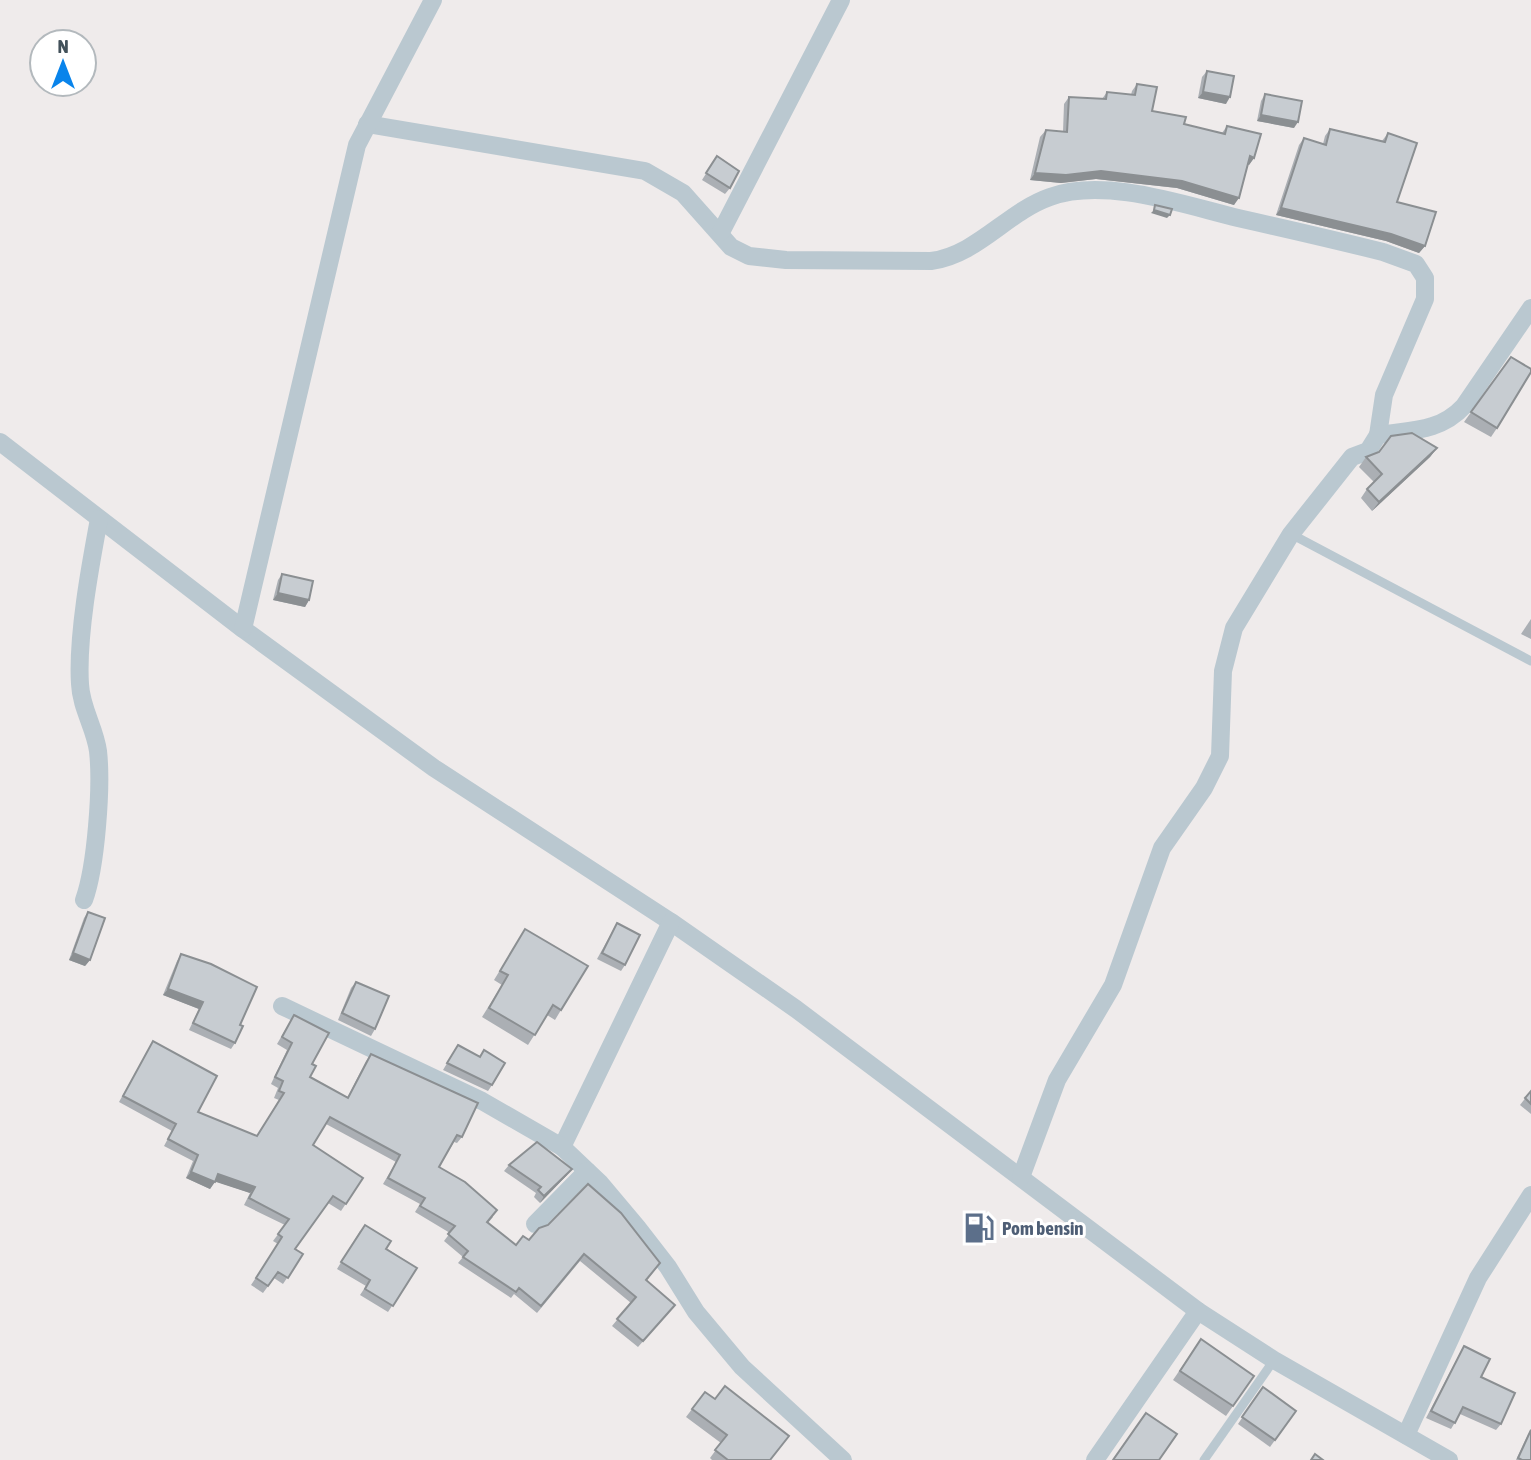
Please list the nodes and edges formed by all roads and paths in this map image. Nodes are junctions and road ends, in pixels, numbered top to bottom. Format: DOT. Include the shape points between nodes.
graph roads {
  1 [pos="433,0"];
  2 [pos="841,0"];
  3 [pos="367,124"];
  4 [pos="721,232"];
  5 [pos="1531,308"];
  6 [pos="1378,435"];
  7 [pos="0,442"];
  8 [pos="99,519"];
  9 [pos="1291,534"];
  10 [pos="243,629"];
  11 [pos="1531,661"];
  12 [pos="84,900"];
  13 [pos="671,922"];
  14 [pos="282,1006"];
  15 [pos="562,1147"];
  16 [pos="587,1171"];
  17 [pos="1021,1177"];
  18 [pos="1531,1195"];
  19 [pos="535,1224"];
  20 [pos="1198,1311"];
  21 [pos="1274,1360"];
  22 [pos="1406,1435"];
  23 [pos="843,1460"];
  24 [pos="1095,1460"];
  25 [pos="1204,1460"];
  26 [pos="1449,1460"];
  1 -- 3 [label="street"];
  2 -- 4 [label="street"];
  3 -- 4 [label="street" via="645,171 683,193"];
  3 -- 10 [label="street" via="341,202"];
  4 -- 6 [label="street" via="731,247 749,256 931,261 958,255 1051,196 1092,191 1142,195 1383,252 1416,264 1425,278 1425,299 1384,395"];
  5 -- 6 [label="street" via="1451,421 1434,428"];
  6 -- 9 [label="street" via="1368,451 1352,457"];
  7 -- 8 [label="street"];
  8 -- 10 [label="street"];
  8 -- 12 [label="street" via="80,674 83,704 98,752 95,854"];
  9 -- 11 [label="lane"];
  9 -- 17 [label="street" via="1246,607 1227,649 1220,755 1204,788 1162,848 1113,985 1057,1080"];
  10 -- 13 [label="street" via="434,768"];
  13 -- 15 [label="street"];
  13 -- 17 [label="street"];
  14 -- 15 [label="street" via="482,1101"];
  15 -- 16 [label="street"];
  16 -- 19 [label="street"];
  16 -- 23 [label="street" via="668,1266 696,1312 742,1367"];
  17 -- 20 [label="street"];
  18 -- 22 [label="street" via="1479,1278"];
  20 -- 21 [label="street"];
  20 -- 24 [label="street"];
  21 -- 22 [label="street"];
  21 -- 25 [label="lane"];
  22 -- 26 [label="street"];
}
